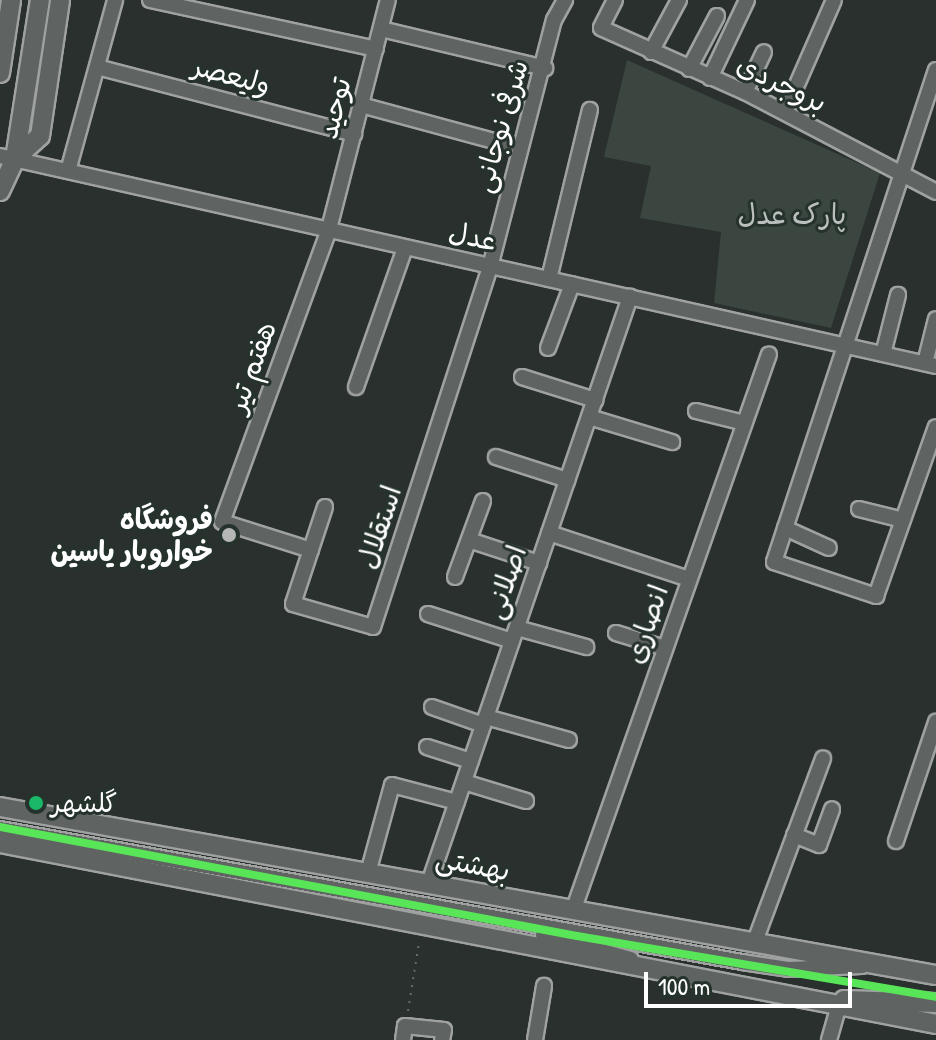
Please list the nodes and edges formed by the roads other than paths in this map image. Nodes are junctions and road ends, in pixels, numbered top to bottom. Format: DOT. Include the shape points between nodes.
graph roads {
  1 [pos="11,0"];
  2 [pos="40,0"];
  3 [pos="60,0"];
  4 [pos="115,0"];
  5 [pos="150,0"];
  6 [pos="388,0"];
  7 [pos="565,0"];
  8 [pos="615,0"];
  9 [pos="679,0"];
  10 [pos="747,0"];
  11 [pos="834,0"];
  12 [pos="717,16"];
  13 [pos="381,29"];
  14 [pos="376,49"];
  15 [pos="651,52"];
  16 [pos="764,52"];
  17 [pos="97,67"];
  18 [pos="545,68"];
  19 [pos="689,69"];
  20 [pos="936,70"];
  21 [pos="0,73"];
  22 [pos="710,78"];
  23 [pos="745,92"];
  24 [pos="361,105"];
  25 [pos="590,110"];
  26 [pos="785,112"];
  27 [pos="929,116"];
  28 [pos="354,134"];
  29 [pos="508,145"];
  30 [pos="8,158"];
  31 [pos="68,171"];
  32 [pos="903,173"];
  33 [pos="0,191"];
  34 [pos="936,192"];
  35 [pos="329,229"];
  36 [pos="405,248"];
  37 [pos="490,267"];
  38 [pos="549,279"];
  39 [pos="572,284"];
  40 [pos="898,295"];
  41 [pos="630,297"];
  42 [pos="936,319"];
  43 [pos="848,346"];
  44 [pos="548,348"];
  45 [pos="769,354"];
  46 [pos="883,354"];
  47 [pos="930,364"];
  48 [pos="522,377"];
  49 [pos="356,387"];
  50 [pos="595,400"];
  51 [pos="696,411"];
  52 [pos="589,417"];
  53 [pos="745,423"];
  54 [pos="936,427"];
  55 [pos="672,442"];
  56 [pos="496,457"];
  57 [pos="567,480"];
  58 [pos="483,501"];
  59 [pos="325,507"];
  60 [pos="859,509"];
  61 [pos="903,520"];
  62 [pos="785,528"];
  63 [pos="549,533"];
  64 [pos="469,540"];
  65 [pos="829,548"];
  66 [pos="311,550"];
  67 [pos="539,563"];
  68 [pos="455,577"];
  69 [pos="689,579"];
  70 [pos="428,614"];
  71 [pos="616,633"];
  72 [pos="514,634"];
  73 [pos="586,647"];
  74 [pos="665,648"];
  75 [pos="432,707"];
  76 [pos="485,721"];
  77 [pos="936,722"];
  78 [pos="569,740"];
  79 [pos="427,747"];
  80 [pos="823,758"];
  81 [pos="471,761"];
  82 [pos="464,782"];
  83 [pos="526,801"];
  84 [pos="457,802"];
  85 [pos="0,807"];
  86 [pos="832,809"];
  87 [pos="0,829"];
  88 [pos="794,835"];
  89 [pos="0,836"];
  90 [pos="896,841"];
  91 [pos="0,843"];
  92 [pos="368,873"];
  93 [pos="429,883"];
  94 [pos="573,911"];
  95 [pos="754,944"];
  96 [pos="875,964"];
  97 [pos="654,969"];
  98 [pos="936,975"];
  99 [pos="544,986"];
  100 [pos="817,1002"];
  101 [pos="936,1003"];
  102 [pos="839,1006"];
  103 [pos="936,1024"];
  104 [pos="404,1033"];
  105 [pos="442,1040"];
  106 [pos="535,1040"];
  107 [pos="829,1040"];
  1 -- 21 [label="main road"];
  2 -- 30 [label="main road"];
  3 -- 30 [label="main road" via="40,136"];
  4 -- 17 [label="street"];
  5 -- 14 [label="street"];
  6 -- 13 [label="street, توحید"];
  7 -- 18 [label="street, شرفی نوجانی" via="554,20"];
  8 -- 15 [label="street, بروجردی" via="601,28"];
  9 -- 15 [label="street"];
  10 -- 22 [label="street"];
  11 -- 26 [label="street"];
  12 -- 19 [label="street"];
  13 -- 14 [label="street, توحید"];
  13 -- 18 [label="street"];
  14 -- 24 [label="street, توحید"];
  15 -- 19 [label="street, بروجردی"];
  16 -- 23 [label="street"];
  17 -- 28 [label="street, ولیعصر"];
  17 -- 31 [label="street"];
  18 -- 37 [label="street, شرفی نوجانی"];
  19 -- 22 [label="street, بروجردی"];
  20 -- 27 [label="street"];
  22 -- 23 [label="street, بروجردی"];
  23 -- 26 [label="street, بروجردی"];
  24 -- 28 [label="street, توحید"];
  24 -- 29 [label="street"];
  25 -- 38 [label="street"];
  26 -- 32 [label="street, بروجردی"];
  27 -- 32 [label="street"];
  28 -- 35 [label="street, توحید"];
  30 -- 31 [label="street, عدل"];
  30 -- 33 [label="main road"];
  31 -- 35 [label="street, عدل"];
  32 -- 34 [label="street, بروجردی"];
  32 -- 43 [label="street"];
  35 -- 36 [label="street, عدل"];
  35 -- 66 [label="street, هفتم تیر" via="222,522"];
  36 -- 37 [label="street, عدل"];
  36 -- 49 [label="street"];
  37 -- 38 [label="street, عدل"];
  37 -- 66 [label="street, استقلال" via="373,627 293,604"];
  38 -- 39 [label="street, عدل"];
  39 -- 41 [label="street, عدل"];
  39 -- 44 [label="street"];
  40 -- 46 [label="street"];
  41 -- 43 [label="street, عدل"];
  41 -- 50 [label="street, اصلانی"];
  42 -- 47 [label="street"];
  43 -- 46 [label="street, عدل"];
  43 -- 62 [label="street"];
  45 -- 53 [label="street, انصاری"];
  46 -- 47 [label="street, عدل"];
  48 -- 50 [label="street"];
  50 -- 52 [label="street, اصلانی"];
  51 -- 53 [label="street"];
  52 -- 55 [label="street"];
  52 -- 57 [label="street, اصلانی"];
  53 -- 69 [label="street, انصاری"];
  54 -- 61 [label="street"];
  56 -- 57 [label="street"];
  57 -- 63 [label="street, اصلانی"];
  58 -- 64 [label="street"];
  59 -- 66 [label="street, استقلال"];
  60 -- 61 [label="street"];
  61 -- 62 [label="street" via="876,596 774,562"];
  62 -- 65 [label="street"];
  63 -- 67 [label="street, اصلانی"];
  63 -- 69 [label="street"];
  64 -- 67 [label="street"];
  64 -- 68 [label="street"];
  67 -- 72 [label="street, اصلانی"];
  69 -- 74 [label="street, انصاری"];
  70 -- 72 [label="street"];
  71 -- 74 [label="street"];
  72 -- 73 [label="street"];
  72 -- 76 [label="street, اصلانی"];
  74 -- 94 [label="street, انصاری"];
  75 -- 76 [label="street"];
  76 -- 78 [label="street"];
  76 -- 81 [label="street, اصلانی"];
  77 -- 90 [label="street"];
  79 -- 81 [label="street"];
  80 -- 88 [label="street"];
  81 -- 82 [label="street, اصلانی"];
  82 -- 83 [label="street"];
  82 -- 84 [label="street, اصلانی"];
  84 -- 92 [label="street" via="392,785"];
  84 -- 93 [label="street, اصلانی"];
  85 -- 92 [label="main road, بهشتى"];
  86 -- 88 [label="street" via="819,845"];
  87 -- 96 [label="street" via="742,962 829,970"];
  88 -- 95 [label="street"];
  89 -- 97 [label="street" via="542,934 605,949"];
  91 -- 97 [label="main road"];
  92 -- 93 [label="main road, بهشتى"];
  93 -- 94 [label="main road, بهشتى"];
  94 -- 95 [label="main road, بهشتى"];
  95 -- 96 [label="main road, بهشتى"];
  96 -- 98 [label="main road, بهشتى"];
  97 -- 100 [label="main road"];
  99 -- 106 [label="street"];
  100 -- 101 [label="main road" via="875,998"];
  100 -- 102 [label="main road"];
  102 -- 103 [label="main road"];
  102 -- 107 [label="street"];
  104 -- 105 [label="street" via="444,1030"];
}
